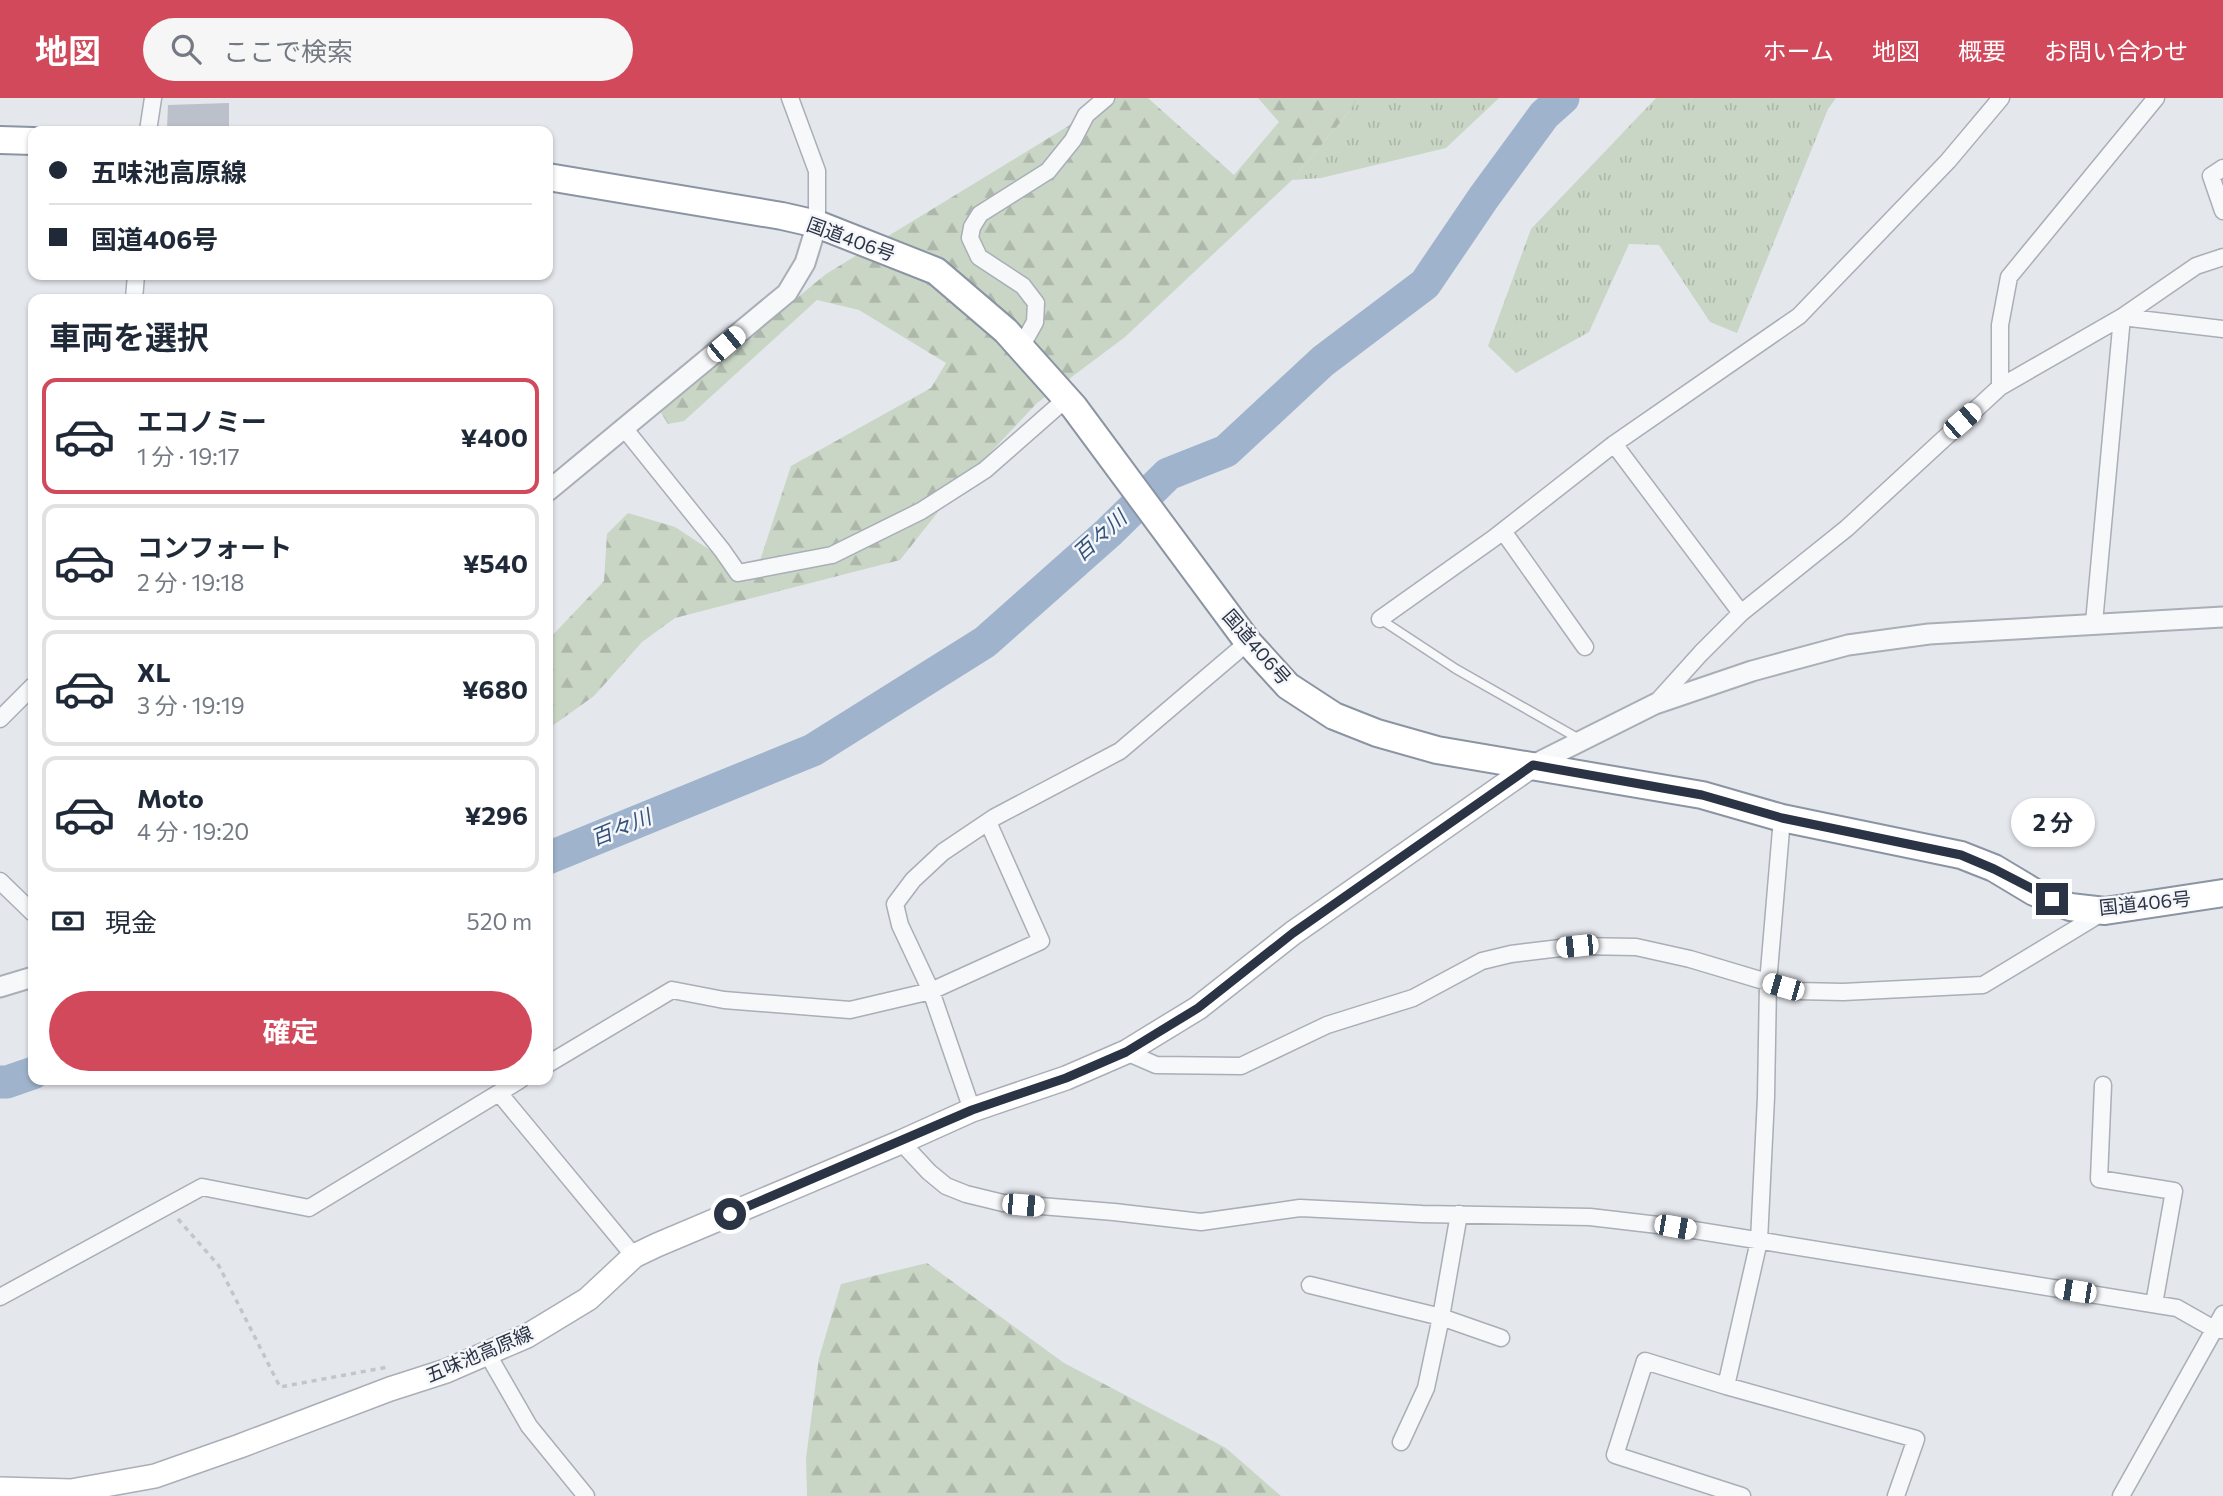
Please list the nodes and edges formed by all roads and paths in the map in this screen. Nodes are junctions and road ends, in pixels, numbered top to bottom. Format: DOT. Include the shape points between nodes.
graph roads {
  1 [pos="153,98"];
  2 [pos="790,98"];
  3 [pos="1107,98"];
  4 [pos="2001,98"];
  5 [pos="2156,98"];
  6 [pos="149,126"];
  7 [pos="0,141"];
  8 [pos="28,141"];
  9 [pos="2223,168"];
  10 [pos="553,178"];
  11 [pos="2223,211"];
  12 [pos="817,224"];
  13 [pos="2223,257"];
  14 [pos="2123,317"];
  15 [pos="2223,329"];
  16 [pos="1021,347"];
  17 [pos="2000,387"];
  18 [pos="1070,402"];
  19 [pos="624,428"];
  20 [pos="1614,444"];
  21 [pos="553,487"];
  22 [pos="1503,531"];
  23 [pos="1741,613"];
  24 [pos="2223,617"];
  25 [pos="1380,619"];
  26 [pos="2094,623"];
  27 [pos="1248,642"];
  28 [pos="1585,647"];
  29 [pos="28,691"];
  30 [pos="1655,704"];
  31 [pos="0,719"];
  32 [pos="1583,741"];
  33 [pos="1533,765"];
  34 [pos="1782,818"];
  35 [pos="988,822"];
  36 [pos="0,881"];
  37 [pos="2223,893"];
  38 [pos="28,909"];
  39 [pos="2105,911"];
  40 [pos="28,979"];
  41 [pos="1768,983"];
  42 [pos="0,987"];
  43 [pos="931,991"];
  44 [pos="1126,1052"];
  45 [pos="553,1060"];
  46 [pos="512,1085"];
  47 [pos="2103,1085"];
  48 [pos="499,1093"];
  49 [pos="972,1110"];
  50 [pos="901,1142"];
  51 [pos="168,1207"];
  52 [pos="1459,1214"];
  53 [pos="1759,1241"];
  54 [pos="634,1256"];
  55 [pos="1310,1285"];
  56 [pos="0,1297"];
  57 [pos="2154,1304"];
  58 [pos="2223,1314"];
  59 [pos="1441,1318"];
  60 [pos="2219,1329"];
  61 [pos="1501,1338"];
  62 [pos="487,1353"];
  63 [pos="396,1368"];
  64 [pos="1726,1386"];
  65 [pos="1401,1442"];
  66 [pos="0,1489"];
  67 [pos="72,1494"];
  68 [pos="586,1496"];
  69 [pos="1742,1496"];
  70 [pos="1896,1496"];
  71 [pos="2121,1496"];
  1 -- 6 [label="street"];
  2 -- 12 [label="street" via="817,172"];
  3 -- 16 [label="street" via="1086,115 1048,171 979,214 972,227 970,237 979,257 1023,286 1037,303 1035,323"];
  4 -- 20 [label="street" via="1799,316"];
  5 -- 17 [label="street" via="2009,277 2000,325"];
  7 -- 8 [label="highway"];
  9 -- 11 [label="street" via="2211,176"];
  10 -- 12 [label="highway, 国道406号"];
  12 -- 16 [label="highway, 国道406号" via="936,271"];
  12 -- 19 [label="street" via="805,263 788,293"];
  13 -- 14 [label="street" via="2196,266"];
  14 -- 15 [label="street"];
  14 -- 17 [label="street"];
  14 -- 26 [label="street"];
  16 -- 18 [label="highway, 国道406号"];
  17 -- 23 [label="street" via="1847,528"];
  18 -- 19 [label="street" via="985,470 921,511 832,555 738,573"];
  18 -- 27 [label="highway, 国道406号"];
  19 -- 21 [label="street"];
  20 -- 22 [label="street"];
  20 -- 23 [label="street"];
  22 -- 25 [label="street"];
  22 -- 28 [label="street"];
  23 -- 30 [label="street"];
  24 -- 26 [label="street"];
  25 -- 32 [label="lane" via="1456,669"];
  26 -- 30 [label="street" via="1929,634 1848,645"];
  27 -- 33 [label="highway, 国道406号" via="1288,686 1334,716 1437,750"];
  27 -- 35 [label="street" via="1121,751"];
  29 -- 31 [label="street"];
  30 -- 32 [label="street"];
  32 -- 33 [label="street"];
  33 -- 34 [label="highway, 国道406号" via="1702,795"];
  33 -- 44 [label="main road, 五味池高原線" via="1293,933 1198,1008"];
  34 -- 39 [label="highway, 国道406号" via="1961,855 2070,907"];
  34 -- 41 [label="street"];
  35 -- 43 [label="street" via="943,852 895,904"];
  35 -- 43 [label="street" via="1041,941"];
  36 -- 38 [label="street"];
  37 -- 39 [label="highway, 国道406号"];
  39 -- 41 [label="street" via="1983,985 1843,992 1797,991"];
  40 -- 42 [label="street"];
  41 -- 44 [label="street" via="1636,947 1564,948 1482,961 1413,998 1327,1026 1241,1066 1156,1065"];
  41 -- 53 [label="street"];
  43 -- 45 [label="street" via="850,1010 724,1000 672,990"];
  43 -- 49 [label="street"];
  44 -- 49 [label="main road, 五味池高原線"];
  46 -- 48 [label="street"];
  47 -- 57 [label="street" via="2099,1179 2174,1191"];
  48 -- 51 [label="street" via="309,1208 202,1187"];
  48 -- 54 [label="street"];
  49 -- 50 [label="main road, 五味池高原線"];
  50 -- 52 [label="street" via="946,1186 1003,1203 1201,1222 1300,1208"];
  50 -- 54 [label="main road, 五味池高原線"];
  51 -- 56 [label="street"];
  51 -- 63 [label="path" via="219,1266 280,1387"];
  52 -- 53 [label="street" via="1590,1217"];
  52 -- 59 [label="street"];
  53 -- 57 [label="street"];
  53 -- 64 [label="street"];
  54 -- 62 [label="main road, 五味池高原線" via="588,1299 527,1336"];
  55 -- 59 [label="street"];
  57 -- 60 [label="street" via="2177,1308"];
  58 -- 60 [label="street"];
  59 -- 61 [label="street"];
  59 -- 65 [label="street" via="1426,1388"];
  60 -- 71 [label="street"];
  62 -- 67 [label="main road, 五味池高原線" via="167,1471"];
  62 -- 68 [label="street" via="529,1426"];
  64 -- 69 [label="street" via="1646,1361 1615,1455"];
  64 -- 70 [label="street" via="1916,1439"];
  66 -- 67 [label="main road, 五味池高原線"];
}
